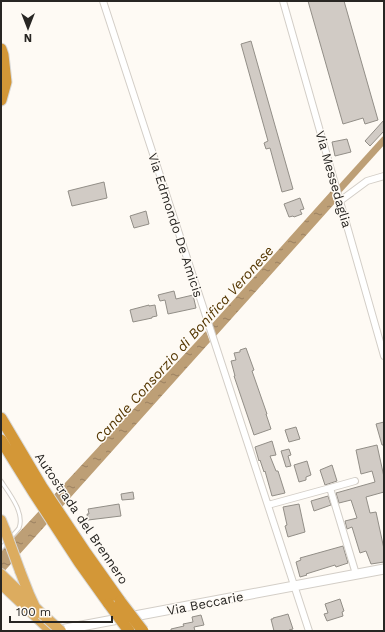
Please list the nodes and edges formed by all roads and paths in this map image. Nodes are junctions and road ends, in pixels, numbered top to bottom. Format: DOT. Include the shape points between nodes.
graph roads {
  1 [pos="103,1"];
  2 [pos="283,1"];
  3 [pos="1,49"];
  4 [pos="1,100"];
  5 [pos="384,176"];
  6 [pos="340,201"];
  7 [pos="384,356"];
  8 [pos="2,419"];
  9 [pos="1,440"];
  10 [pos="1,481"];
  11 [pos="355,481"];
  12 [pos="330,488"];
  13 [pos="38,490"];
  14 [pos="268,505"];
  15 [pos="1,520"];
  16 [pos="1,548"];
  17 [pos="384,569"];
  18 [pos="356,574"];
  19 [pos="3,580"];
  20 [pos="295,586"];
  21 [pos="114,602"];
  22 [pos="38,613"];
  23 [pos="52,631"];
  24 [pos="60,631"];
  25 [pos="129,631"];
  26 [pos="143,631"];
  27 [pos="309,631"];
  1 -- 14 [label="street, Via Edmondo De Amicis"];
  2 -- 6 [label="street, Via Messedaglia"];
  3 -- 4 [label="highway" via="6,82"];
  5 -- 6 [label="street" via="367,181"];
  6 -- 7 [label="street, Via Messedaglia"];
  8 -- 13 [label="highway, Autostrada del Brennero"];
  9 -- 13 [label="highway, Autostrada del Brennero"];
  10 -- 16 [label="lane" via="16,505 20,519 18,528"];
  11 -- 12 [label="street"];
  12 -- 14 [label="street"];
  12 -- 18 [label="street"];
  13 -- 21 [label="highway, Autostrada del Brennero"];
  14 -- 20 [label="street, Via Edmondo De Amicis"];
  15 -- 22 [label="highway, bridge"];
  17 -- 18 [label="main road, Via Beccarie"];
  18 -- 20 [label="main road, Via Beccarie"];
  19 -- 22 [label="highway"];
  20 -- 23 [label="main road, Via Beccarie"];
  20 -- 27 [label="street, Via Edmondo De Amicis"];
  21 -- 25 [label="highway, Autostrada del Brennero, bridge"];
  21 -- 26 [label="highway, Autostrada del Brennero, bridge"];
  22 -- 23 [label="highway"];
  22 -- 24 [label="highway, bridge"];
}
